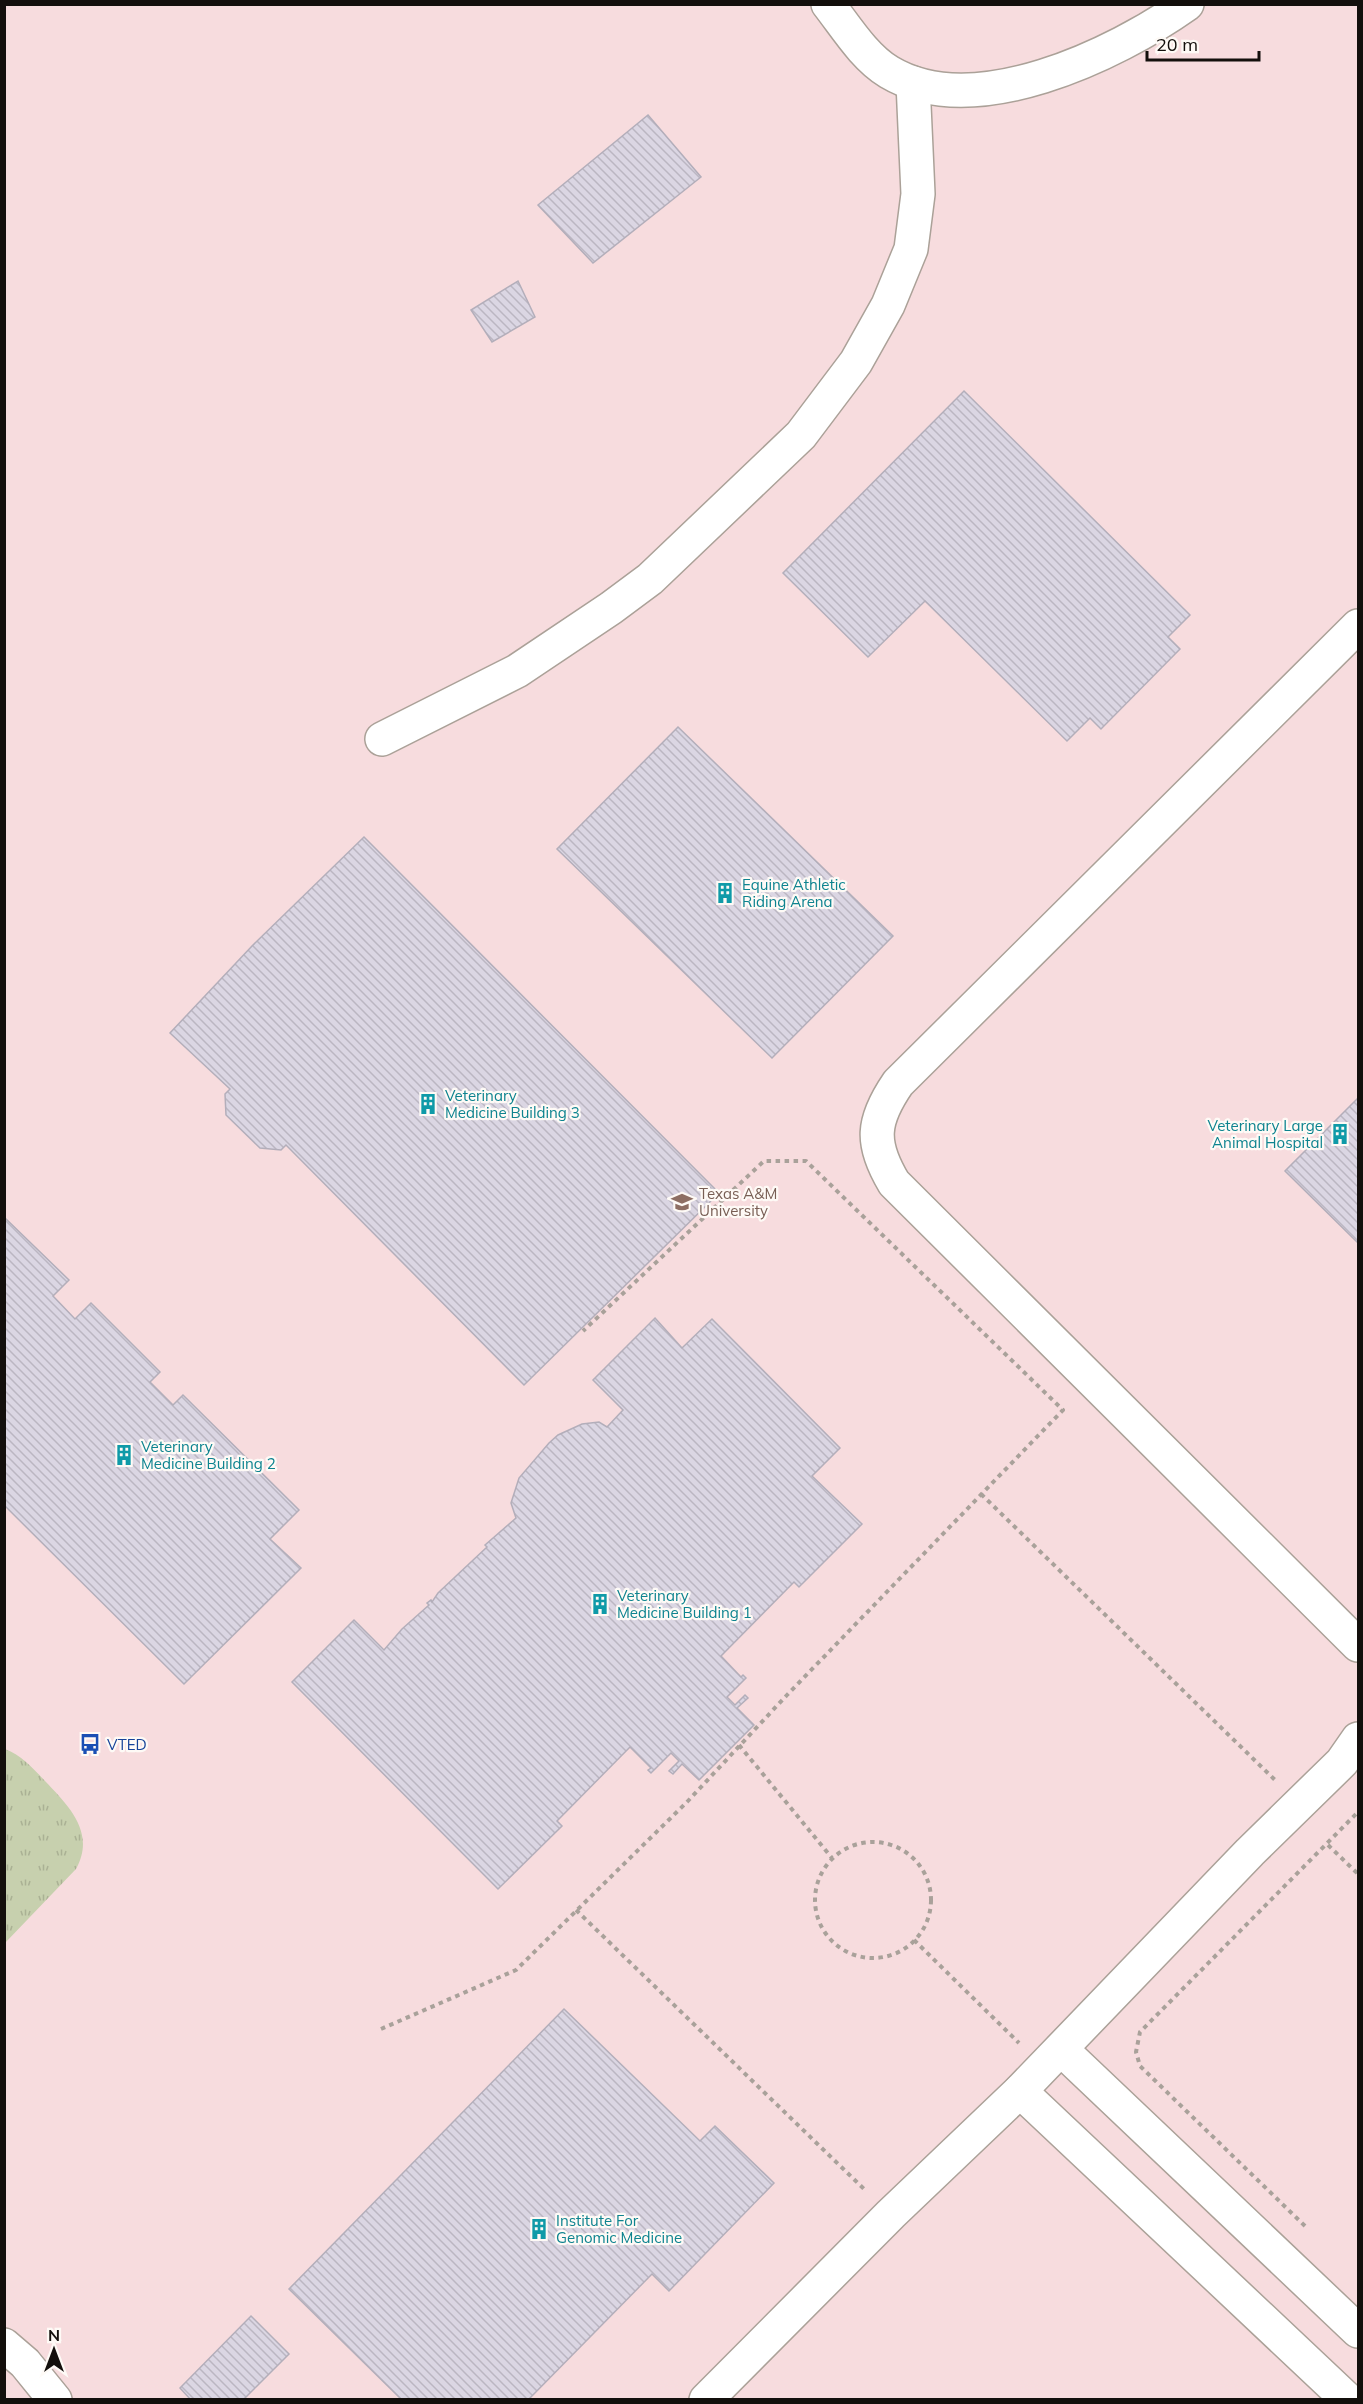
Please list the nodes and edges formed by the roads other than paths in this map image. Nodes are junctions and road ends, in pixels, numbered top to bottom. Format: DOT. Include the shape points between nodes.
graph roads {
  1 [pos="828,4"];
  2 [pos="1187,4"];
  3 [pos="913,84"];
  4 [pos="1359,626"];
  5 [pos="382,739"];
  6 [pos="1359,1645"];
  7 [pos="1359,1739"];
  8 [pos="1052,2058"];
  9 [pos="1020,2091"];
  10 [pos="1359,2331"];
  11 [pos="4,2345"];
  12 [pos="55,2400"];
  13 [pos="706,2400"];
  14 [pos="1348,2400"];
  1 -- 3 [label="street" via="865,52 888,72"];
  2 -- 3 [label="street" via="1113,47 1016,84 980,90"];
  3 -- 5 [label="street" via="918,194 910,249 888,305 856,362 801,435 650,579 611,608 517,671"];
  4 -- 6 [label="street" via="898,1083 882,1106 877,1131 880,1159 894,1183"];
  7 -- 8 [label="street" via="1342,1762"];
  8 -- 9 [label="street"];
  8 -- 10 [label="street"];
  9 -- 13 [label="street"];
  9 -- 14 [label="street"];
  11 -- 12 [label="street" via="25,2363"];
}
